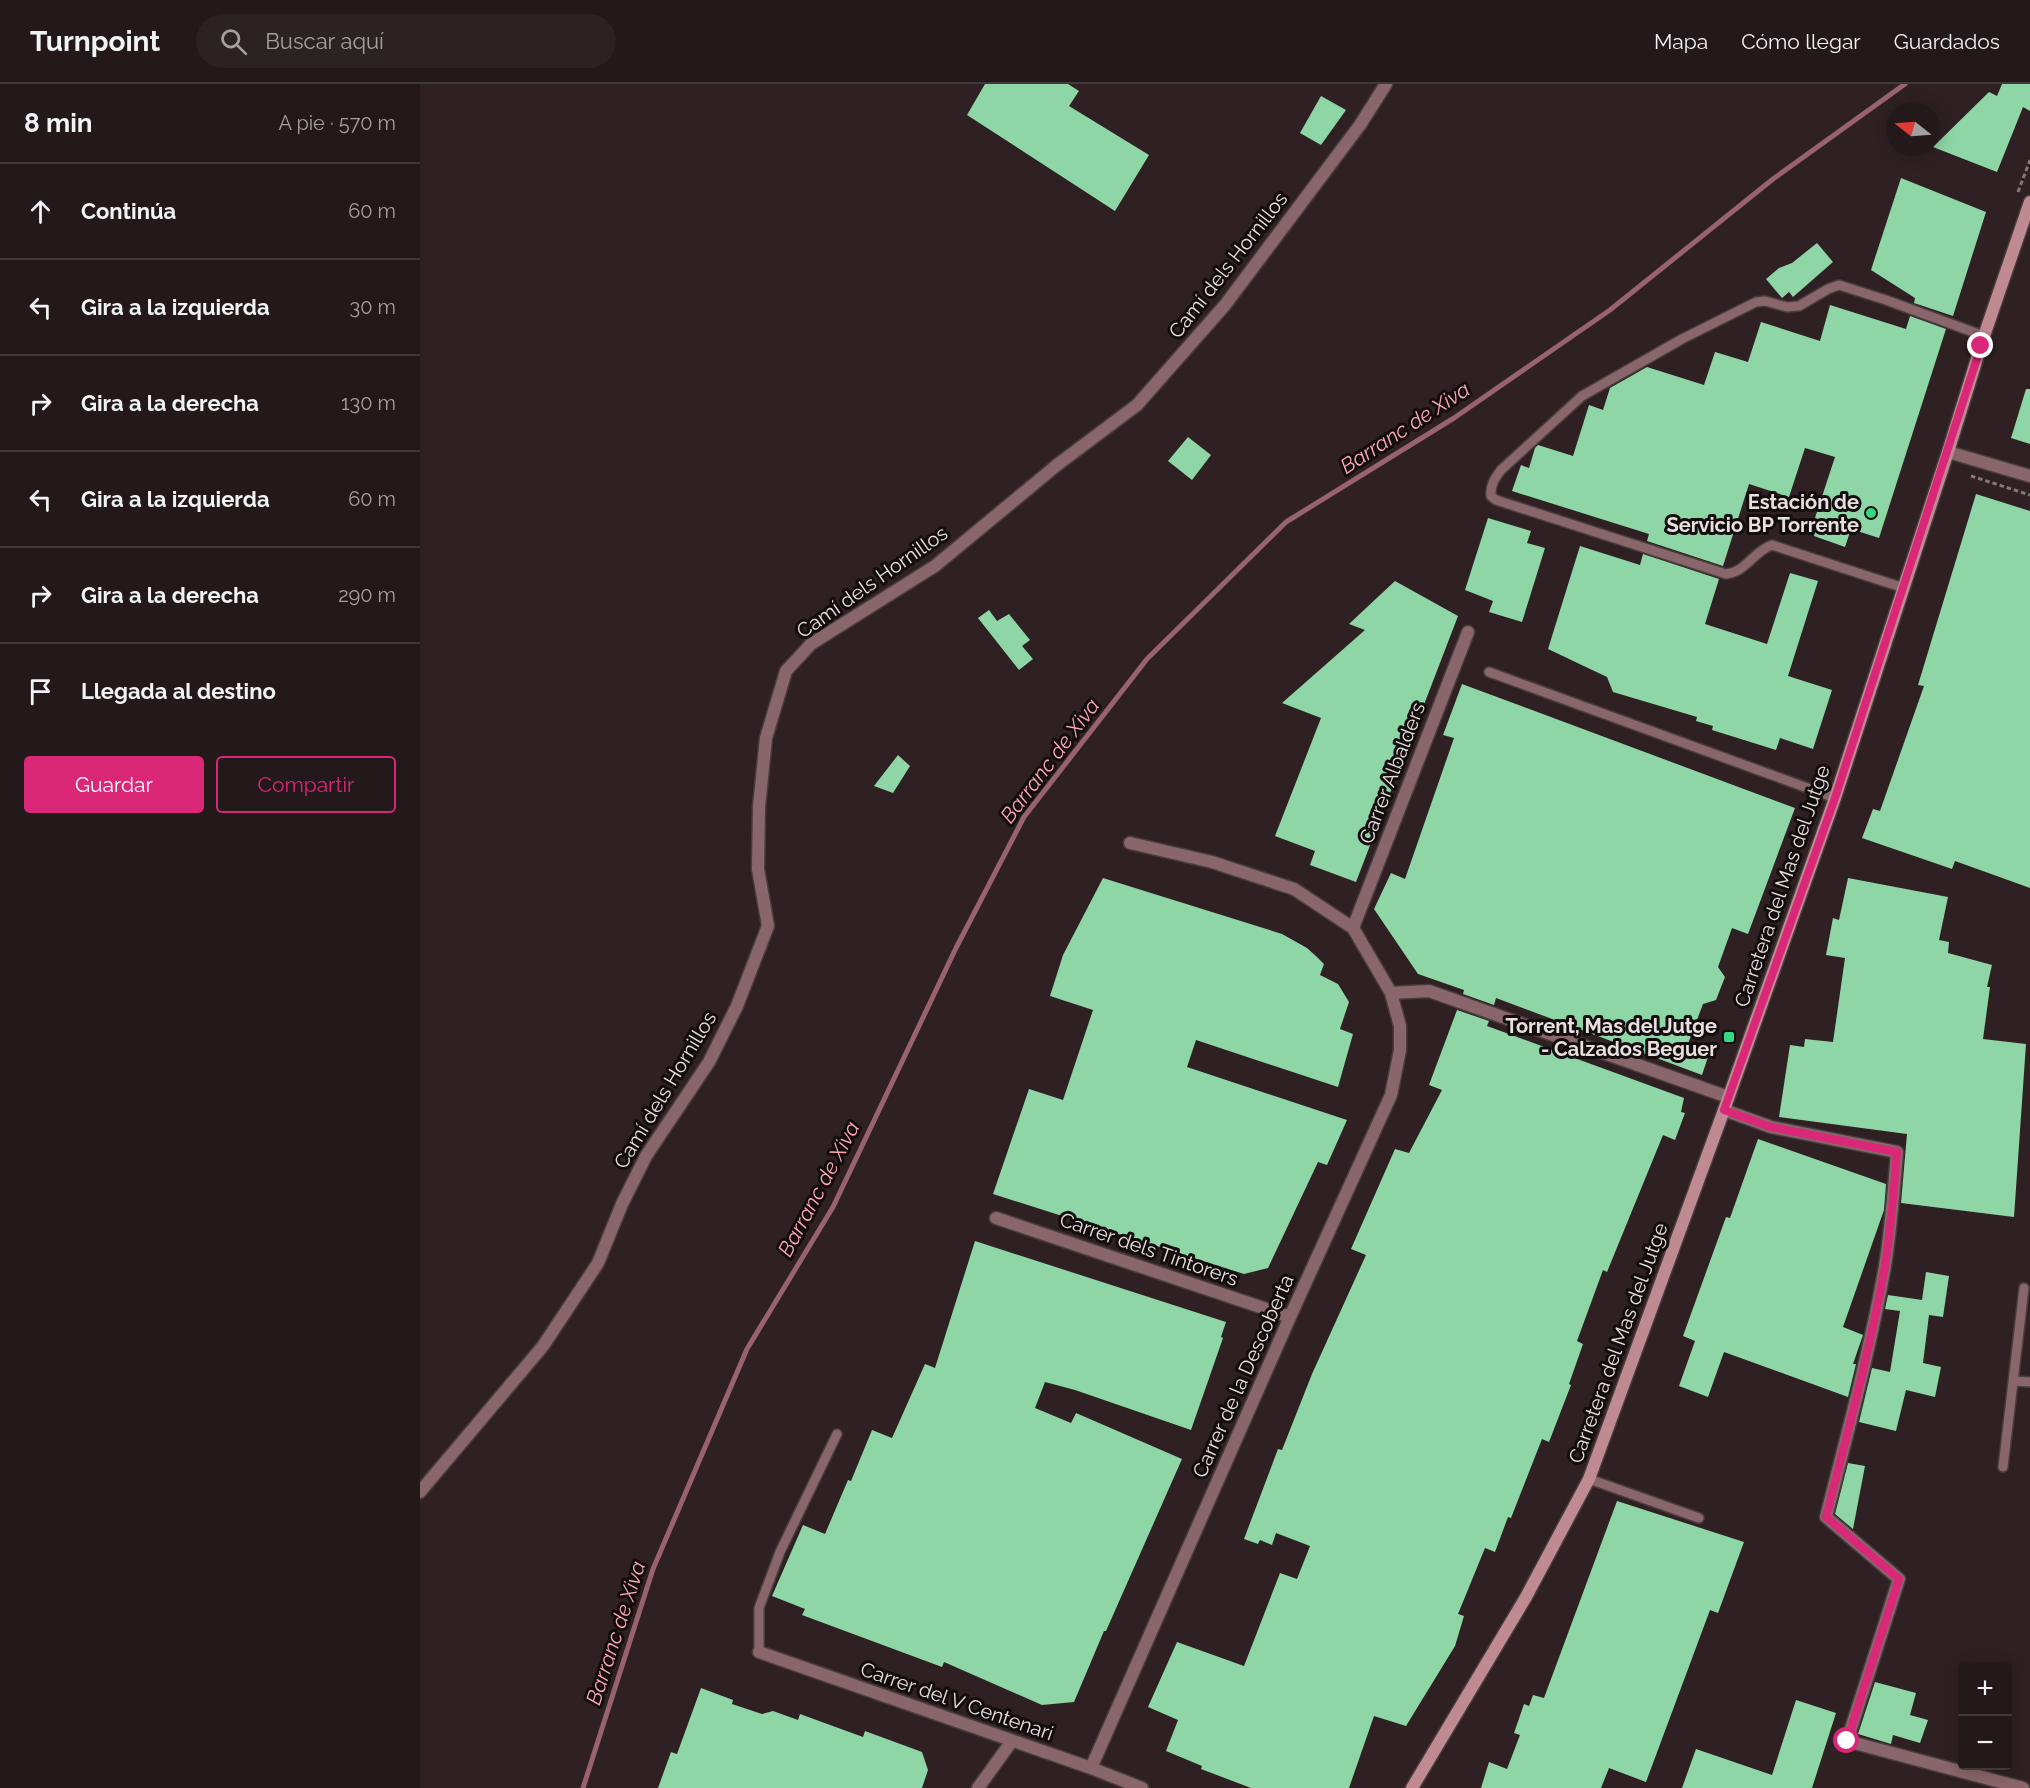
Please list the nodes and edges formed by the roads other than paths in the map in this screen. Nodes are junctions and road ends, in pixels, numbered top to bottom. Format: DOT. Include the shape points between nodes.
graph roads {
  1 [pos="1386,84"];
  2 [pos="2030,202"];
  3 [pos="1984,336"];
  4 [pos="1948,452"];
  5 [pos="2030,476"];
  6 [pos="1904,588"];
  7 [pos="1467,632"];
  8 [pos="1489,672"];
  9 [pos="1835,798"];
  10 [pos="1130,843"];
  11 [pos="1353,928"];
  12 [pos="1391,993"];
  13 [pos="1728,1097"];
  14 [pos="1724,1110"];
  15 [pos="996,1218"];
  16 [pos="2024,1288"];
  17 [pos="1290,1317"];
  18 [pos="2014,1381"];
  19 [pos="2030,1382"];
  20 [pos="837,1434"];
  21 [pos="2003,1467"];
  22 [pos="1589,1479"];
  23 [pos="420,1492"];
  24 [pos="1699,1518"];
  25 [pos="759,1652"];
  26 [pos="1012,1741"];
  27 [pos="1091,1768"];
  28 [pos="978,1788"];
  29 [pos="1142,1788"];
  30 [pos="1412,1788"];
  31 [pos="2023,1788"];
  1 -- 23 [label="street, Camí dels Hornillos" via="1225,305 1137,405 935,566 811,644 786,672 766,738 759,807 758,869 768,926 737,1006 709,1062 646,1156 598,1263 543,1346"];
  2 -- 3 [label="street, Carretera del Mas del Jutge"];
  3 -- 4 [label="street, Carretera del Mas del Jutge"];
  3 -- 6 [label="lane" via="1839,285 1799,306 1756,302 1582,396 1501,470 1491,490 1496,500 1726,573 1739,571 1772,545"];
  4 -- 5 [label="street"];
  4 -- 6 [label="street, Carretera del Mas del Jutge"];
  6 -- 9 [label="street, Carretera del Mas del Jutge"];
  7 -- 11 [label="street, Carrer Albalders"];
  8 -- 9 [label="lane"];
  9 -- 13 [label="street, Carretera del Mas del Jutge"];
  10 -- 11 [label="street" via="1212,862 1294,889"];
  11 -- 12 [label="street, Carrer de la Descoberta"];
  12 -- 13 [label="street" via="1429,991"];
  12 -- 17 [label="street, Carrer de la Descoberta" via="1400,1026 1400,1050 1391,1095"];
  13 -- 14 [label="street, Carretera del Mas del Jutge"];
  14 -- 22 [label="street, Carretera del Mas del Jutge"];
  14 -- 31 [label="street" via="1771,1127 1897,1152 1881,1288 1826,1517 1899,1579 1847,1741"];
  15 -- 17 [label="street, Carrer dels Tintorers"];
  16 -- 18 [label="lane"];
  17 -- 27 [label="street, Carrer de la Descoberta"];
  18 -- 19 [label="lane"];
  18 -- 21 [label="lane"];
  20 -- 25 [label="lane" via="780,1551 759,1608"];
  22 -- 24 [label="lane"];
  22 -- 30 [label="street, Carretera del Mas del Jutge" via="1526,1597"];
  25 -- 26 [label="street, Carrer del V Centenari"];
  26 -- 27 [label="street, Carrer del V Centenari"];
  26 -- 28 [label="street"];
  27 -- 29 [label="street, Carrer del V Centenari"];
}
